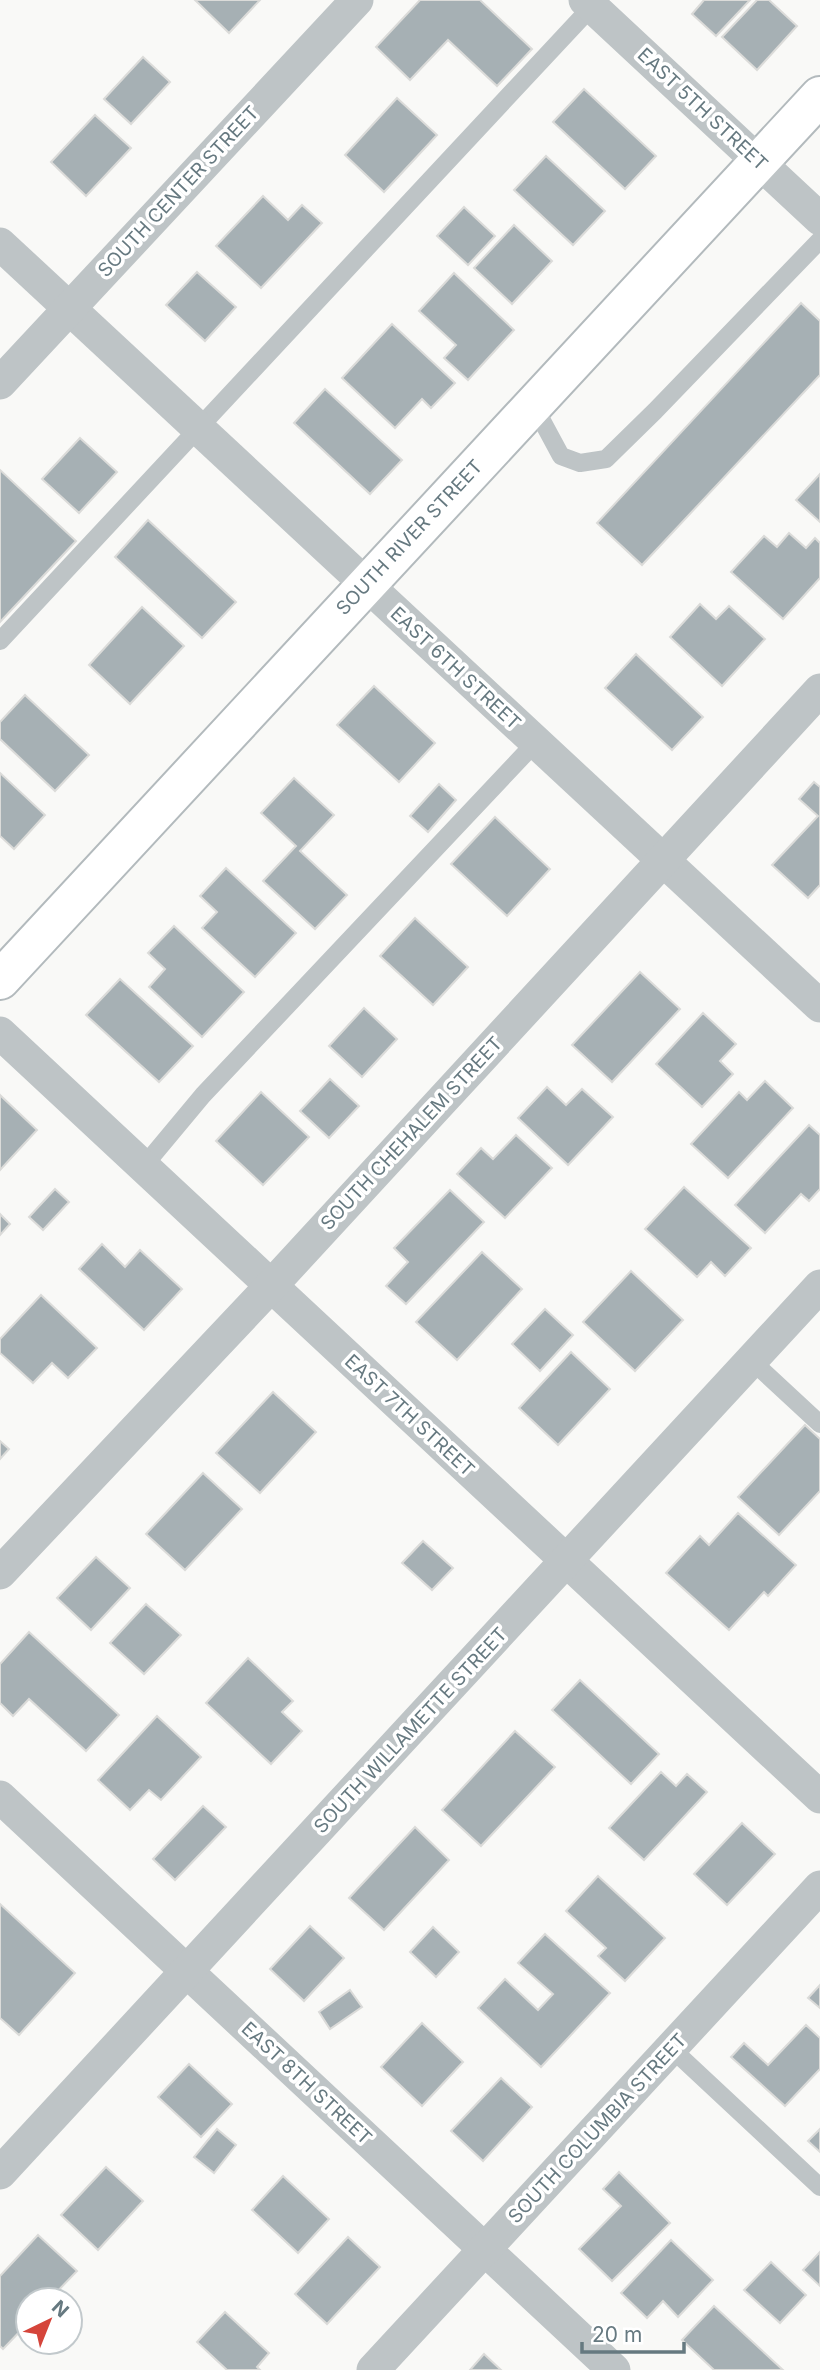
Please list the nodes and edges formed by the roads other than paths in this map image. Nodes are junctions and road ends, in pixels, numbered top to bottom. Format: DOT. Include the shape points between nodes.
graph roads {
  1 [pos="357,0"];
  2 [pos="592,2"];
  3 [pos="820,96"];
  4 [pos="758,162"];
  5 [pos="820,219"];
  6 [pos="820,240"];
  7 [pos="0,244"];
  8 [pos="69,308"];
  9 [pos="0,383"];
  10 [pos="533,404"];
  11 [pos="198,428"];
  12 [pos="366,584"];
  13 [pos="0,640"];
  14 [pos="820,690"];
  15 [pos="536,742"];
  16 [pos="663,859"];
  17 [pos="0,980"];
  18 [pos="820,1006"];
  19 [pos="0,1033"];
  20 [pos="143,1167"];
  21 [pos="271,1286"];
  22 [pos="820,1286"];
  23 [pos="751,1360"];
  24 [pos="820,1424"];
  25 [pos="566,1561"];
  26 [pos="0,1573"];
  27 [pos="0,1797"];
  28 [pos="820,1797"];
  29 [pos="820,1887"];
  30 [pos="188,1972"];
  31 [pos="671,2048"];
  32 [pos="0,2173"];
  33 [pos="820,2187"];
  34 [pos="485,2249"];
  35 [pos="373,2370"];
  36 [pos="614,2370"];
  1 -- 8 [label="street, SOUTH CENTER STREET"];
  2 -- 4 [label="street, EAST 5TH STREET"];
  2 -- 11 [label="lane"];
  3 -- 4 [label="street, SOUTH RIVER STREET"];
  4 -- 5 [label="street, EAST 5TH STREET"];
  4 -- 10 [label="street, SOUTH RIVER STREET"];
  6 -- 10 [label="lane" via="606,459 580,463 561,456"];
  7 -- 8 [label="street, EAST 6TH STREET"];
  8 -- 9 [label="street, SOUTH CENTER STREET"];
  8 -- 11 [label="street, EAST 6TH STREET"];
  10 -- 12 [label="street, SOUTH RIVER STREET"];
  11 -- 12 [label="street, EAST 6TH STREET"];
  11 -- 13 [label="lane"];
  12 -- 15 [label="street, EAST 6TH STREET"];
  12 -- 17 [label="street, SOUTH RIVER STREET"];
  14 -- 16 [label="street, SOUTH CHEHALEM STREET"];
  15 -- 16 [label="street, EAST 6TH STREET"];
  15 -- 20 [label="lane" via="203,1095"];
  16 -- 18 [label="street, EAST 6TH STREET"];
  16 -- 21 [label="street, SOUTH CHEHALEM STREET"];
  19 -- 20 [label="street, EAST 7TH STREET"];
  20 -- 21 [label="street, EAST 7TH STREET"];
  21 -- 25 [label="street, EAST 7TH STREET"];
  21 -- 26 [label="street, SOUTH CHEHALEM STREET"];
  22 -- 23 [label="street, SOUTH WILLAMETTE STREET"];
  23 -- 24 [label="lane"];
  23 -- 25 [label="street, SOUTH WILLAMETTE STREET"];
  25 -- 28 [label="street, EAST 7TH STREET"];
  25 -- 30 [label="street, SOUTH WILLAMETTE STREET"];
  27 -- 30 [label="street, EAST 8TH STREET"];
  29 -- 31 [label="street, SOUTH COLUMBIA STREET"];
  30 -- 32 [label="street, SOUTH WILLAMETTE STREET"];
  30 -- 34 [label="street, EAST 8TH STREET"];
  31 -- 33 [label="lane"];
  31 -- 34 [label="street, SOUTH COLUMBIA STREET"];
  34 -- 35 [label="street, SOUTH COLUMBIA STREET"];
  34 -- 36 [label="street, EAST 8TH STREET"];
}
